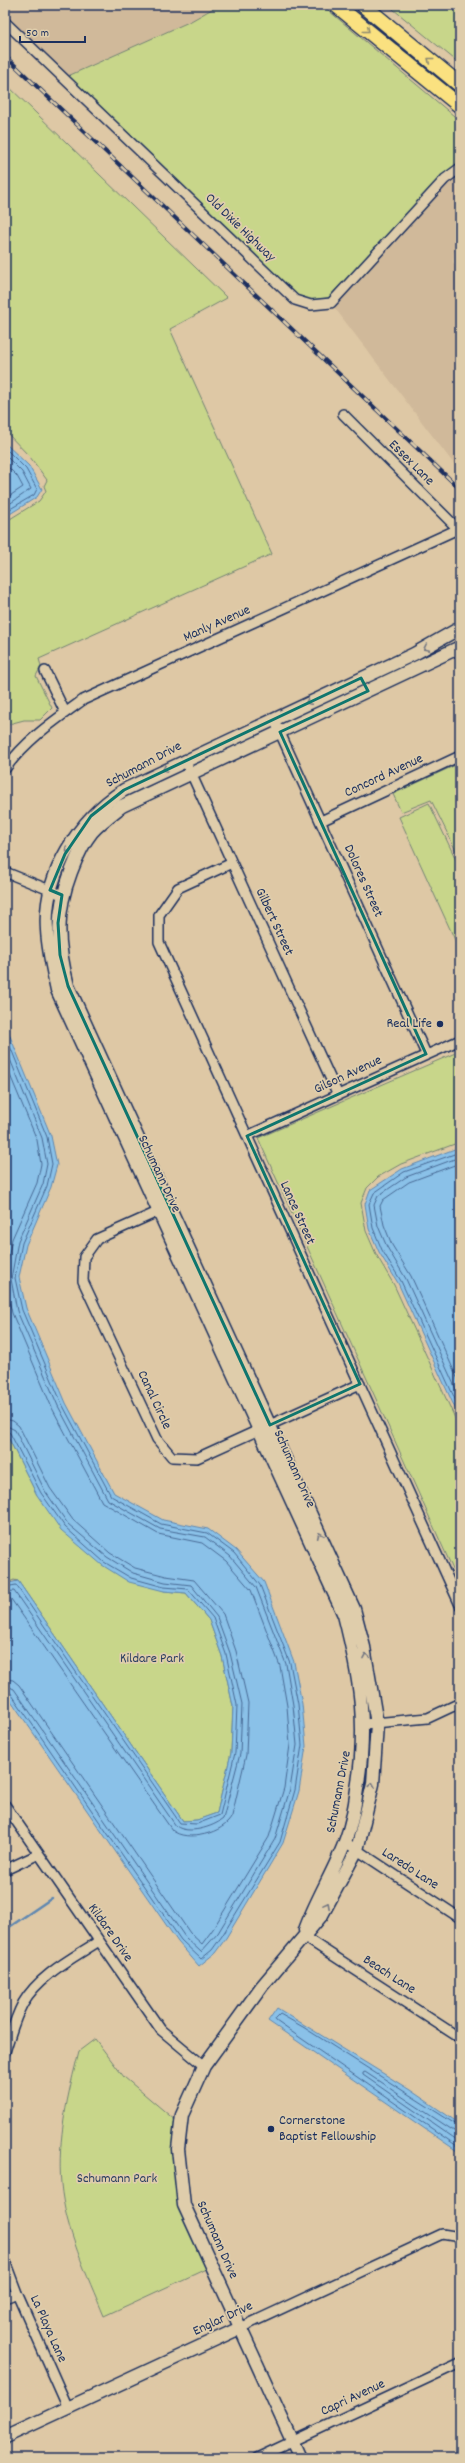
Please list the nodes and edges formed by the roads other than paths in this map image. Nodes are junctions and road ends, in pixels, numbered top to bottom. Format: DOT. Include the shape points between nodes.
graph roads {
  1 [pos="336,5"];
  2 [pos="363,5"];
  3 [pos="5,22"];
  4 [pos="460,85"];
  5 [pos="460,106"];
  6 [pos="460,168"];
  7 [pos="343,414"];
  8 [pos="459,530"];
  9 [pos="460,628"];
  10 [pos="446,638"];
  11 [pos="456,649"];
  12 [pos="45,671"];
  13 [pos="361,678"];
  14 [pos="368,691"];
  15 [pos="65,712"];
  16 [pos="274,718"];
  17 [pos="280,732"];
  18 [pos="460,756"];
  19 [pos="185,760"];
  20 [pos="5,769"];
  21 [pos="190,772"];
  22 [pos="321,821"];
  23 [pos="232,863"];
  24 [pos="5,872"];
  25 [pos="50,890"];
  26 [pos="62,895"];
  27 [pos="460,1040"];
  28 [pos="426,1054"];
  29 [pos="338,1095"];
  30 [pos="247,1136"];
  31 [pos="165,1208"];
  32 [pos="360,1384"];
  33 [pos="265,1427"];
  34 [pos="460,1605"];
  35 [pos="460,1703"];
  36 [pos="364,1724"];
  37 [pos="377,1724"];
  38 [pos="5,1805"];
  39 [pos="345,1842"];
  40 [pos="357,1850"];
  41 [pos="39,1854"];
  42 [pos="5,1870"];
  43 [pos="460,1918"];
  44 [pos="303,1936"];
  45 [pos="98,1940"];
  46 [pos="460,2038"];
  47 [pos="5,2052"];
  48 [pos="204,2066"];
  49 [pos="457,2235"];
  50 [pos="5,2261"];
  51 [pos="17,2293"];
  52 [pos="5,2298"];
  53 [pos="240,2328"];
  54 [pos="460,2363"];
  55 [pos="68,2408"];
  56 [pos="5,2437"];
  57 [pos="293,2442"];
  58 [pos="257,2458"];
  59 [pos="300,2458"];
  1 -- 5 [label="main road, one-way"];
  4 -- 2 [label="main road, one-way"];
  3 -- 6 [label="street, Old Dixie Highway" via="295,300 306,304 331,303 445,180"];
  7 -- 8 [label="street, Essex Lane"];
  8 -- 15 [label="street, Manly Avenue" via="83,700"];
  9 -- 10 [label="street, Schumann Drive"];
  10 -- 11 [label="street"];
  10 -- 13 [label="street, Schumann Drive, one-way"];
  11 -- 14 [label="street, Schumann Drive"];
  12 -- 15 [label="street"];
  13 -- 14 [label="street"];
  13 -- 16 [label="street, Schumann Drive, one-way"];
  14 -- 17 [label="street, Schumann Drive"];
  15 -- 20 [label="street, Manly Avenue" via="18,752"];
  16 -- 17 [label="street, Dolores Street"];
  16 -- 19 [label="street, Schumann Drive"];
  17 -- 21 [label="street, Schumann Drive"];
  17 -- 22 [label="street, Dolores Street"];
  18 -- 22 [label="street, Concord Avenue"];
  19 -- 21 [label="street, Gilbert Street"];
  19 -- 25 [label="street, Schumann Drive, one-way" via="124,790 91,816 65,854"];
  21 -- 23 [label="street, Gilbert Street"];
  21 -- 26 [label="street, Schumann Drive" via="122,806 92,832 76,858"];
  22 -- 28 [label="street, Dolores Street"];
  23 -- 29 [label="street, Gilbert Street"];
  23 -- 30 [label="street, Lance Street" via="178,888 159,915 159,942"];
  24 -- 25 [label="street"];
  25 -- 26 [label="street"];
  25 -- 31 [label="street, Schumann Drive" via="46,929 57,990"];
  26 -- 31 [label="street, Schumann Drive" via="58,923 60,955 68,986"];
  27 -- 28 [label="street, Gilson Avenue"];
  28 -- 29 [label="street, Gilson Avenue"];
  29 -- 30 [label="street, Gilson Avenue"];
  30 -- 32 [label="street, Lance Street"];
  31 -- 33 [label="street, Schumann Drive"];
  31 -- 33 [label="street, Canal Circle" via="97,1239 84,1257 83,1281 157,1439 172,1457 197,1458"];
  32 -- 33 [label="street, Canal Circle"];
  32 -- 34 [label="street, Lance Street"];
  33 -- 36 [label="street, Schumann Drive" via="344,1615 360,1686"];
  37 -- 33 [label="street, Schumann Drive, one-way" via="364,1647 354,1609"];
  35 -- 37 [label="street" via="428,1718"];
  36 -- 37 [label="street"];
  36 -- 39 [label="street, Schumann Drive" via="362,1760"];
  40 -- 37 [label="street, Schumann Drive, one-way" via="373,1784"];
  38 -- 41 [label="street, Kildare Drive"];
  39 -- 40 [label="street, Laredo Lane"];
  39 -- 44 [label="street, Schumann Drive"];
  40 -- 43 [label="street, Laredo Lane"];
  44 -- 40 [label="street, Schumann Drive, one-way" via="322,1915"];
  41 -- 42 [label="street"];
  41 -- 45 [label="street, Kildare Drive"];
  44 -- 46 [label="street, Beach Lane"];
  44 -- 48 [label="street, Schumann Drive" via="262,1986"];
  45 -- 47 [label="street" via="43,1979 30,1993 17,2014"];
  45 -- 48 [label="street, Kildare Drive" via="161,2030"];
  48 -- 53 [label="street, Schumann Drive" via="182,2115 178,2149 184,2206"];
  49 -- 53 [label="street, Englar Drive" via="442,2234"];
  50 -- 51 [label="street, La Playa Lane"];
  51 -- 52 [label="street"];
  51 -- 55 [label="street, La Playa Lane"];
  53 -- 55 [label="street, Englar Drive"];
  53 -- 57 [label="street, Schumann Drive"];
  54 -- 57 [label="street, Capri Avenue"];
  55 -- 56 [label="street, Englar Drive"];
  57 -- 58 [label="street, Capri Avenue"];
  57 -- 59 [label="street, Schumann Drive"];
}
